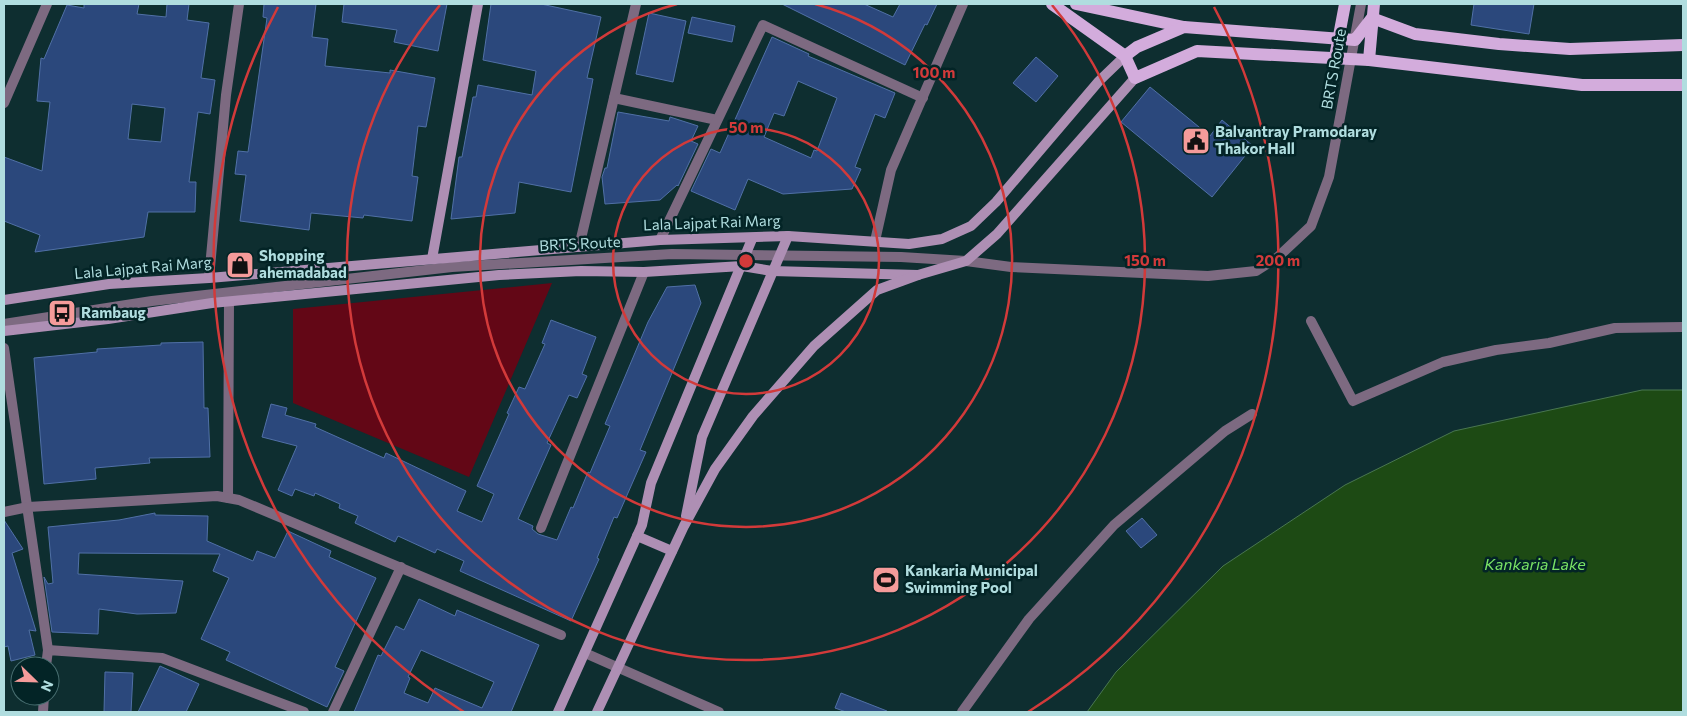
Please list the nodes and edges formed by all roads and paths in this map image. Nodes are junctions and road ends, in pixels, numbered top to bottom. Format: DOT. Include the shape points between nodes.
graph roads {
  1 [pos="47,4"];
  2 [pos="239,4"];
  3 [pos="478,4"];
  4 [pos="636,4"];
  5 [pos="963,4"];
  6 [pos="1052,4"];
  7 [pos="1076,4"];
  8 [pos="1345,4"];
  9 [pos="1361,4"];
  10 [pos="1374,4"];
  11 [pos="1116,8"];
  12 [pos="1372,18"];
  13 [pos="1184,28"];
  14 [pos="1338,38"];
  15 [pos="1355,40"];
  16 [pos="1683,45"];
  17 [pos="1125,56"];
  18 [pos="1336,57"];
  19 [pos="1352,58"];
  20 [pos="1369,60"];
  21 [pos="1135,78"];
  22 [pos="1683,85"];
  23 [pos="614,98"];
  24 [pos="923,98"];
  25 [pos="4,103"];
  26 [pos="717,120"];
  27 [pos="788,236"];
  28 [pos="752,239"];
  29 [pos="660,240"];
  30 [pos="875,241"];
  31 [pos="579,247"];
  32 [pos="745,254"];
  33 [pos="782,254"];
  34 [pos="432,259"];
  35 [pos="966,261"];
  36 [pos="742,266"];
  37 [pos="772,270"];
  38 [pos="644,272"];
  39 [pos="918,274"];
  40 [pos="209,278"];
  41 [pos="4,300"];
  42 [pos="229,301"];
  43 [pos="1312,321"];
  44 [pos="6,326"];
  45 [pos="1683,327"];
  46 [pos="4,348"];
  47 [pos="1252,414"];
  48 [pos="228,498"];
  49 [pos="28,507"];
  50 [pos="4,512"];
  51 [pos="684,526"];
  52 [pos="541,528"];
  53 [pos="637,536"];
  54 [pos="672,551"];
  55 [pos="402,567"];
  56 [pos="561,635"];
  57 [pos="48,650"];
  58 [pos="585,653"];
  59 [pos="47,656"];
  60 [pos="617,667"];
  61 [pos="304,712"];
  62 [pos="333,712"];
  63 [pos="558,712"];
  64 [pos="597,712"];
  65 [pos="719,712"];
  66 [pos="962,712"];
  1 -- 25 [label="street"];
  2 -- 40 [label="street" via="226,95"];
  3 -- 34 [label="main road"];
  4 -- 23 [label="street"];
  5 -- 24 [label="street"];
  6 -- 17 [label="main road"];
  7 -- 11 [label="main road"];
  8 -- 14 [label="main road"];
  9 -- 15 [label="street, BRTS Route"];
  10 -- 12 [label="main road"];
  11 -- 13 [label="main road"];
  12 -- 15 [label="main road"];
  12 -- 16 [label="main road" via="1415,34 1499,44 1570,49"];
  12 -- 20 [label="main road"];
  13 -- 14 [label="main road, Lala Lajpat Rai Marg"];
  13 -- 17 [label="main road, Lala Lajpat Rai Marg" via="1137,47"];
  14 -- 15 [label="main road, Lala Lajpat Rai Marg"];
  14 -- 18 [label="main road"];
  15 -- 19 [label="street, BRTS Route"];
  17 -- 21 [label="main road"];
  17 -- 30 [label="main road, Lala Lajpat Rai Marg" via="971,226 942,239 909,244"];
  18 -- 19 [label="main road"];
  18 -- 21 [label="main road" via="1197,51"];
  19 -- 20 [label="main road"];
  19 -- 35 [label="street, BRTS Route" via="1329,177 1311,226 1278,257 1256,271 1208,276 1011,267"];
  20 -- 22 [label="main road" via="1582,85"];
  21 -- 35 [label="main road" via="996,234"];
  23 -- 26 [label="street"];
  23 -- 31 [label="street"];
  24 -- 26 [label="street" via="763,25"];
  24 -- 30 [label="street" via="891,170"];
  26 -- 29 [label="street"];
  27 -- 28 [label="main road, Lala Lajpat Rai Marg"];
  27 -- 30 [label="main road, Lala Lajpat Rai Marg"];
  27 -- 33 [label="main road"];
  28 -- 29 [label="main road, Lala Lajpat Rai Marg"];
  28 -- 32 [label="main road"];
  29 -- 31 [label="main road, Lala Lajpat Rai Marg"];
  31 -- 34 [label="main road, Lala Lajpat Rai Marg"];
  32 -- 33 [label="street, BRTS Route"];
  32 -- 36 [label="main road"];
  32 -- 44 [label="street, BRTS Route" via="594,258 452,267 152,301 62,313"];
  33 -- 35 [label="street, BRTS Route"];
  33 -- 37 [label="main road"];
  34 -- 40 [label="main road, Lala Lajpat Rai Marg"];
  35 -- 39 [label="main road"];
  36 -- 37 [label="main road"];
  36 -- 38 [label="main road"];
  36 -- 53 [label="main road" via="651,483"];
  37 -- 39 [label="main road"];
  37 -- 51 [label="main road" via="702,437"];
  38 -- 42 [label="main road" via="499,275"];
  38 -- 52 [label="street"];
  39 -- 51 [label="main road" via="877,290 814,346 731,446"];
  40 -- 41 [label="main road, Lala Lajpat Rai Marg" via="108,284"];
  42 -- 44 [label="main road" via="108,319"];
  42 -- 48 [label="street"];
  43 -- 45 [label="street" via="1353,401 1442,362 1615,328"];
  46 -- 49 [label="street"];
  47 -- 66 [label="street" via="1225,431 1114,525 1028,619"];
  48 -- 49 [label="street"];
  48 -- 55 [label="street"];
  49 -- 50 [label="street"];
  49 -- 57 [label="street"];
  51 -- 54 [label="main road"];
  53 -- 54 [label="main road"];
  53 -- 58 [label="main road"];
  54 -- 60 [label="main road"];
  55 -- 56 [label="street"];
  55 -- 62 [label="street"];
  57 -- 59 [label="street"];
  57 -- 61 [label="street" via="162,658"];
  58 -- 60 [label="street"];
  58 -- 63 [label="main road"];
  60 -- 64 [label="main road"];
  60 -- 65 [label="street"];
}
